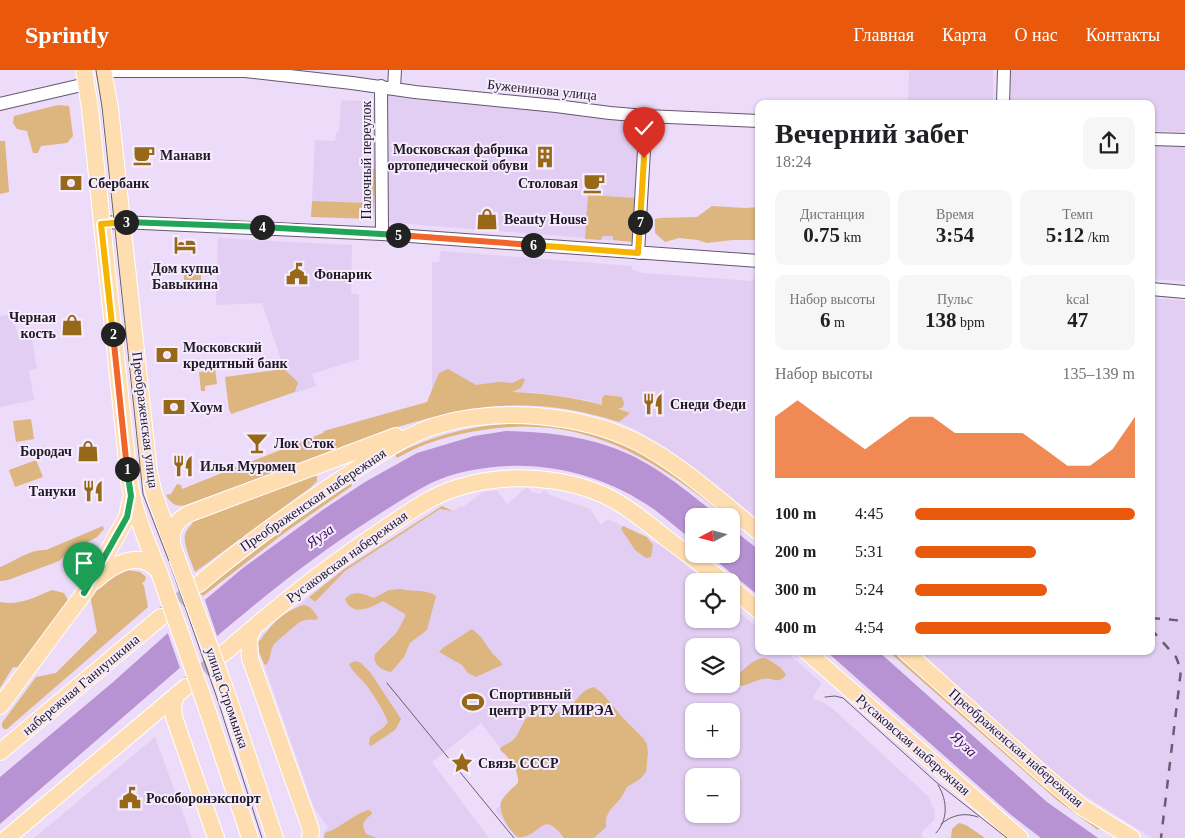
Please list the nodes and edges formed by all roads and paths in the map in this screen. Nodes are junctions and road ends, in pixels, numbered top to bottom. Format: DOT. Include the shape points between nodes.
graph roads {
  1 [pos="396,70"];
  2 [pos="1004,70"];
  3 [pos="108,71"];
  4 [pos="85,77"];
  5 [pos="387,87"];
  6 [pos="1003,100"];
  7 [pos="0,104"];
  8 [pos="646,116"];
  9 [pos="755,121"];
  10 [pos="1155,139"];
  11 [pos="1185,140"];
  12 [pos="121,222"];
  13 [pos="101,224"];
  14 [pos="382,234"];
  15 [pos="638,253"];
  16 [pos="755,261"];
  17 [pos="1155,289"];
  18 [pos="1185,292"];
  19 [pos="437,425"];
  20 [pos="307,470"];
  21 [pos="315,495"];
  22 [pos="131,496"];
  23 [pos="156,501"];
  24 [pos="188,514"];
  25 [pos="755,529"];
  26 [pos="175,551"];
  27 [pos="159,572"];
  28 [pos="713,573"];
  29 [pos="199,584"];
  30 [pos="87,588"];
  31 [pos="740,595"];
  32 [pos="755,608"];
  33 [pos="161,617"];
  34 [pos="254,627"];
  35 [pos="811,655"];
  36 [pos="912,655"];
  37 [pos="257,678"];
  38 [pos="0,706"];
  39 [pos="145,721"];
  40 [pos="27,730"];
  41 [pos="0,734"];
  42 [pos="180,736"];
  43 [pos="0,752"];
  44 [pos="305,815"];
  45 [pos="7,838"];
  46 [pos="216,838"];
  47 [pos="250,838"];
  48 [pos="275,838"];
  49 [pos="300,838"];
  50 [pos="310,838"];
  51 [pos="1020,838"];
  52 [pos="1132,838"];
  1 -- 5 [label="street, Палочный переулок"];
  2 -- 6 [label="street"];
  3 -- 5 [label="street, Буженинова улица" via="245,71"];
  3 -- 12 [label="main road, Преображенская улица"];
  4 -- 7 [label="street"];
  4 -- 13 [label="main road, Преображенская улица"];
  5 -- 8 [label="street, Буженинова улица"];
  5 -- 14 [label="street, Палочный переулок"];
  8 -- 9 [label="street, Буженинова улица"];
  8 -- 15 [label="street"];
  10 -- 11 [label="street"];
  12 -- 13 [label="street"];
  12 -- 14 [label="street"];
  12 -- 23 [label="main road, Преображенская улица" via="149,473"];
  13 -- 22 [label="main road, Преображенская улица"];
  14 -- 15 [label="street"];
  15 -- 16 [label="street"];
  17 -- 18 [label="street"];
  19 -- 20 [label="main road" via="386,439"];
  19 -- 21 [label="main road, Преображенская набережная" via="396,443"];
  19 -- 25 [label="main road, Преображенская набережная" via="505,416 560,418 589,424 637,442 680,468"];
  20 -- 21 [label="main road" via="322,476"];
  20 -- 24 [label="main road"];
  21 -- 29 [label="main road, Преображенская набережная"];
  22 -- 27 [label="main road, Преображенская улица"];
  22 -- 30 [label="main road" via="127,517"];
  23 -- 24 [label="main road" via="170,512"];
  23 -- 26 [label="main road, Преображенская улица"];
  24 -- 26 [label="main road" via="178,520 171,535"];
  26 -- 48 [label="main road, улица Стромынка, bridge"];
  27 -- 30 [label="main road" via="141,559 122,562"];
  27 -- 47 [label="main road, улица Стромынка, bridge"];
  28 -- 34 [label="main road, Русаковская набережная" via="640,517 604,496 549,480 509,478 460,486 415,508 353,549"];
  30 -- 38 [label="main road"];
  31 -- 32 [label="main road"];
  33 -- 40 [label="main road, набережная Ганнушкина"];
  34 -- 37 [label="main road" via="249,638 249,651"];
  34 -- 37 [label="main road, Русаковская набережная" via="224,653 242,661"];
  35 -- 51 [label="main road, Русаковская набережная"];
  36 -- 52 [label="main road, Преображенская набережная" via="1053,783"];
  37 -- 44 [label="main road"];
  39 -- 42 [label="main road" via="162,723"];
  39 -- 42 [label="main road" via="181,690 173,704"];
  39 -- 45 [label="main road"];
  40 -- 41 [label="main road"];
  40 -- 43 [label="main road, набережная Ганнушкина"];
  42 -- 46 [label="main road"];
  44 -- 49 [label="main road"];
  44 -- 50 [label="main road" via="311,830"];
}
